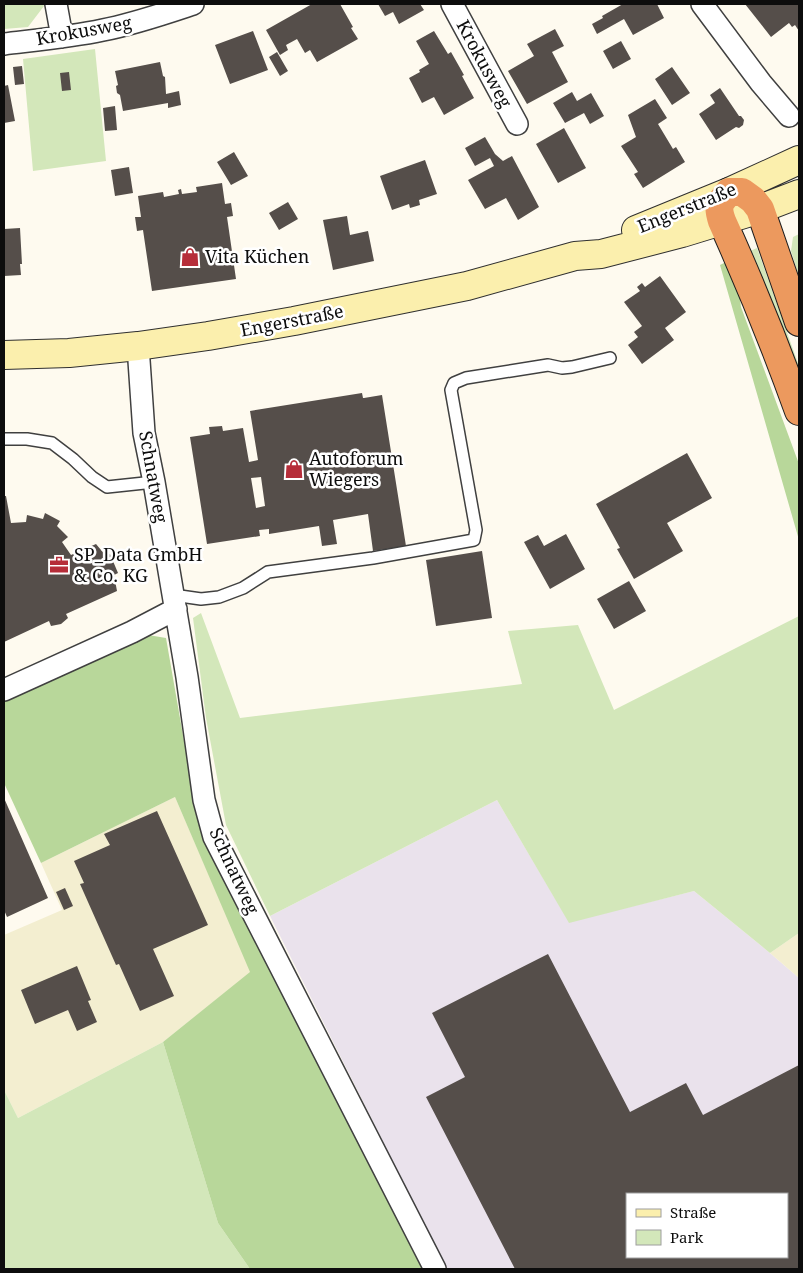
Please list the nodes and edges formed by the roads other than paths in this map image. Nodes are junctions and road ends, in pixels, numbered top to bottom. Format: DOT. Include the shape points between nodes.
graph roads {
  1 [pos="56,4"];
  2 [pos="192,4"];
  3 [pos="452,4"];
  4 [pos="702,4"];
  5 [pos="62,37"];
  6 [pos="4,44"];
  7 [pos="789,116"];
  8 [pos="517,124"];
  9 [pos="799,160"];
  10 [pos="729,192"];
  11 [pos="799,194"];
  12 [pos="760,209"];
  13 [pos="722,221"];
  14 [pos="575,256"];
  15 [pos="799,322"];
  16 [pos="138,346"];
  17 [pos="4,356"];
  18 [pos="610,358"];
  19 [pos="799,411"];
  20 [pos="4,439"];
  21 [pos="154,482"];
  22 [pos="174,602"];
  23 [pos="4,690"];
  24 [pos="435,1269"];
  1 -- 5 [label="street"];
  2 -- 5 [label="street, Krokusweg" via="105,30"];
  3 -- 8 [label="street, Krokusweg"];
  4 -- 7 [label="street"];
  5 -- 6 [label="street, Krokusweg"];
  9 -- 10 [label="main road, Engerstraße"];
  10 -- 12 [label="highway" via="742,192"];
  10 -- 13 [label="highway" via="720,201"];
  10 -- 14 [label="main road, Engerstraße" via="596,244"];
  11 -- 12 [label="main road, Engerstraße"];
  12 -- 13 [label="main road, Engerstraße"];
  12 -- 15 [label="highway"];
  13 -- 14 [label="main road, Engerstraße" via="601,254"];
  13 -- 19 [label="highway" via="750,283"];
  14 -- 16 [label="main road, Engerstraße" via="457,288 294,321"];
  16 -- 17 [label="main road, Engerstraße"];
  16 -- 21 [label="street, Schnatweg" via="144,433"];
  18 -- 22 [label="lane" via="572,367 548,365 466,378 454,383 451,390 476,530 474,540 268,572 243,588 219,597"];
  20 -- 21 [label="lane" via="27,438 52,443 107,487"];
  21 -- 22 [label="street, Schnatweg"];
  22 -- 23 [label="street" via="132,632"];
  22 -- 24 [label="street, Schnatweg" via="204,800 214,837"];
}
